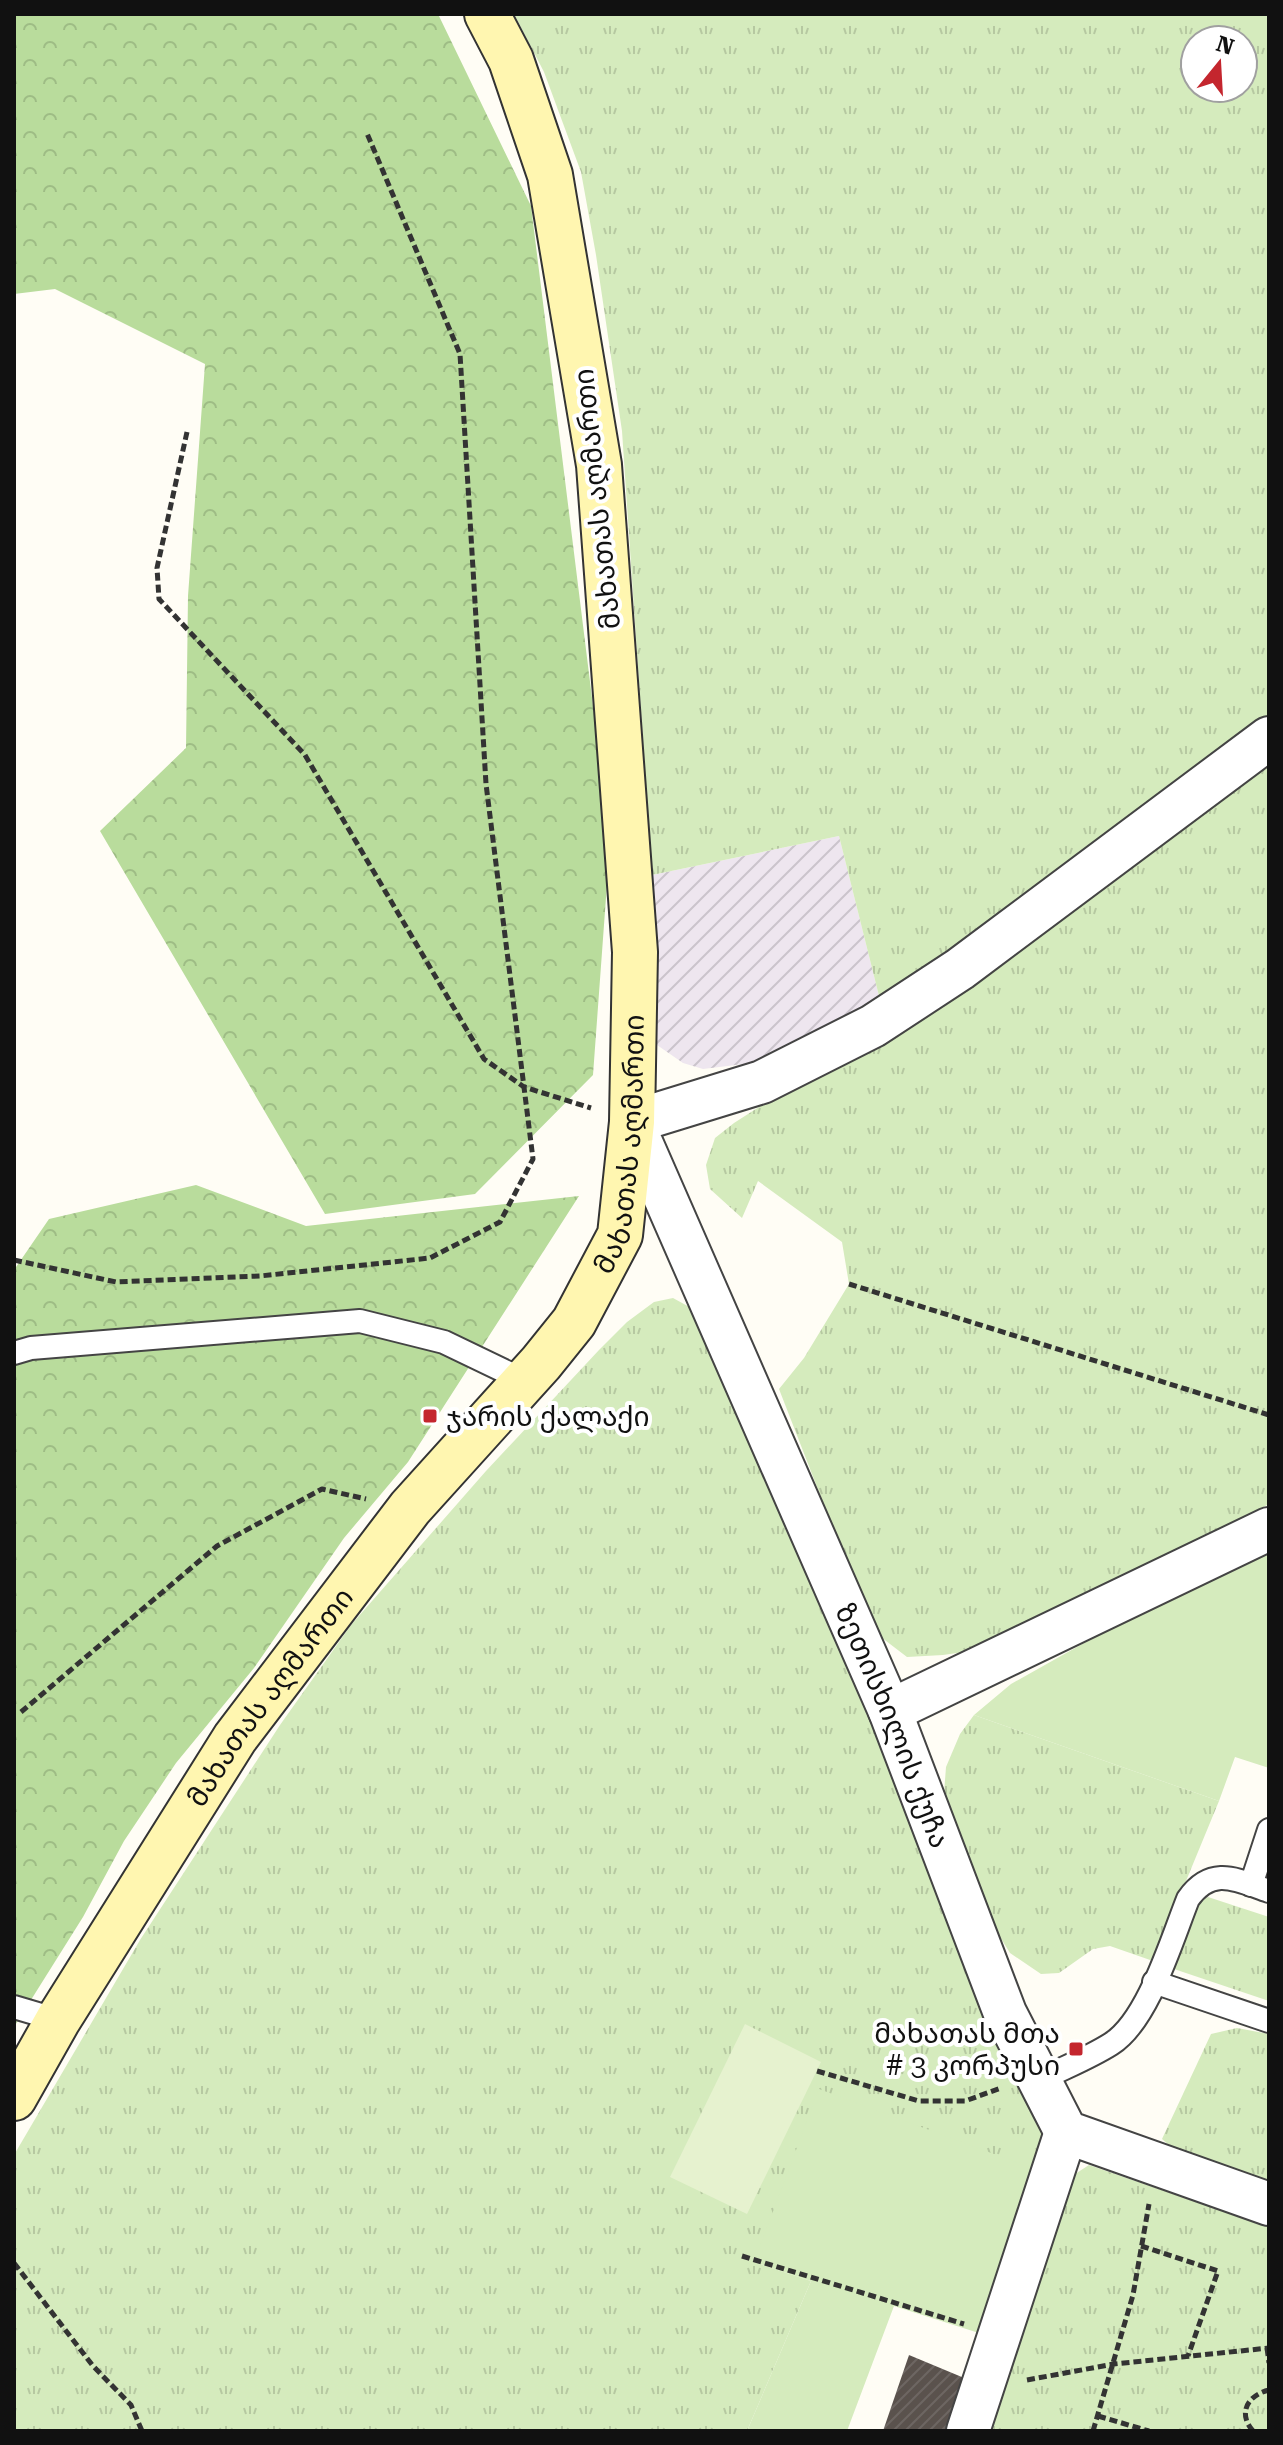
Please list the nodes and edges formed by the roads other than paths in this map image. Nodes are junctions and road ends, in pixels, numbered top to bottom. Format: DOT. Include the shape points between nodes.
graph roads {
  1 [pos="487,14"];
  2 [pos="1269,738"];
  3 [pos="632,1122"];
  4 [pos="14,1353"];
  5 [pos="525,1381"];
  6 [pos="1269,1529"];
  7 [pos="890,1711"];
  8 [pos="1269,1830"];
  9 [pos="1260,1888"];
  10 [pos="1154,1982"];
  11 [pos="14,2007"];
  12 [pos="58,2020"];
  13 [pos="1269,2021"];
  14 [pos="1036,2074"];
  15 [pos="14,2098"];
  16 [pos="1066,2132"];
  17 [pos="1269,2204"];
  18 [pos="968,2431"];
  1 -- 3 [label="main road, მახათას აღმართი" via="511,60 550,175 599,465 635,952"];
  2 -- 3 [label="street" via="960,969 873,1026 762,1082"];
  3 -- 5 [label="main road, მახათას აღმართი" via="620,1235 574,1322"];
  3 -- 7 [label="street, ზეთისხილის ქუჩა"];
  4 -- 5 [label="lane" via="360,1321 444,1342"];
  5 -- 12 [label="main road, მახათას აღმართი" via="410,1508 235,1738"];
  6 -- 7 [label="street"];
  7 -- 14 [label="street, ზეთისხილის ქუჩა" via="1005,2013"];
  8 -- 9 [label="lane"];
  9 -- 10 [label="lane" via="1231,1878 1197,1885"];
  10 -- 13 [label="lane"];
  10 -- 14 [label="lane" via="1130,2028 1113,2044"];
  11 -- 12 [label="lane"];
  12 -- 15 [label="main road, მახათას აღმართი"];
  14 -- 16 [label="street, ზეთისხილის ქუჩა"];
  16 -- 17 [label="street"];
  16 -- 18 [label="street"];
}
